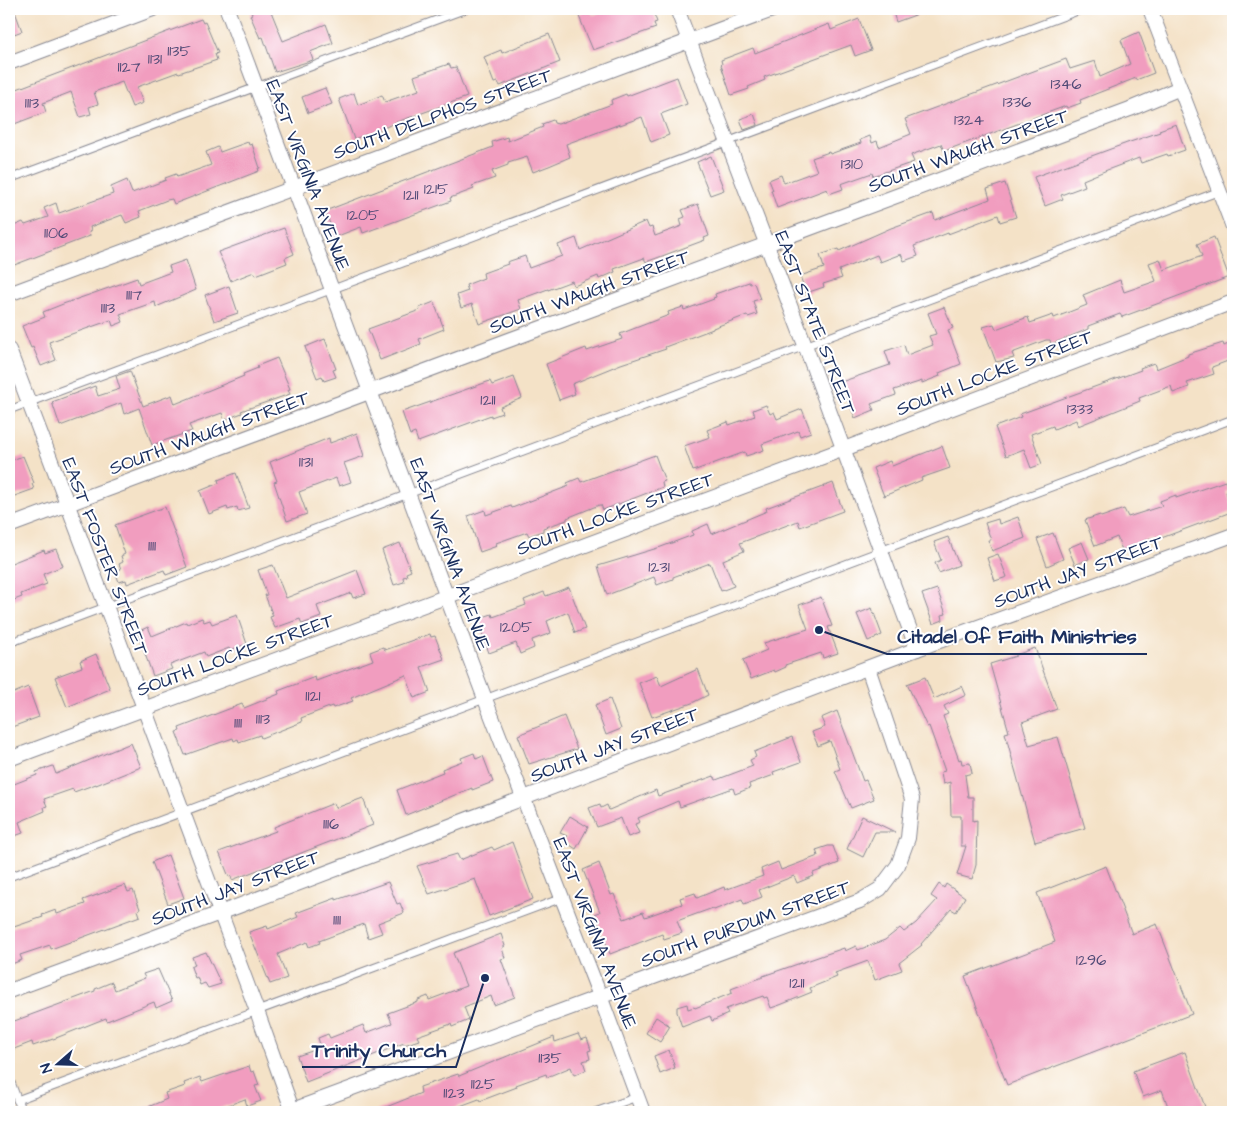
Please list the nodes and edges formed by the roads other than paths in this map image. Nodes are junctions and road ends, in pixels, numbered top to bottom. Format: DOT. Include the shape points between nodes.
graph roads {
  1 [pos="153,9"];
  2 [pos="227,9"];
  3 [pos="466,9"];
  4 [pos="677,9"];
  5 [pos="775,9"];
  6 [pos="1083,9"];
  7 [pos="1150,9"];
  8 [pos="689,41"];
  9 [pos="9,63"];
  10 [pos="256,87"];
  11 [pos="1180,88"];
  12 [pos="728,141"];
  13 [pos="9,178"];
  14 [pos="295,188"];
  15 [pos="1220,191"];
  16 [pos="1233,227"];
  17 [pos="767,244"];
  18 [pos="332,289"];
  19 [pos="9,294"];
  20 [pos="1233,302"];
  21 [pos="805,345"];
  22 [pos="9,350"];
  23 [pos="371,391"];
  24 [pos="29,402"];
  25 [pos="9,410"];
  26 [pos="1233,419"];
  27 [pos="844,449"];
  28 [pos="409,493"];
  29 [pos="66,505"];
  30 [pos="9,526"];
  31 [pos="1233,534"];
  32 [pos="881,551"];
  33 [pos="446,595"];
  34 [pos="106,606"];
  35 [pos="9,643"];
  36 [pos="917,649"];
  37 [pos="868,668"];
  38 [pos="485,699"];
  39 [pos="143,708"];
  40 [pos="9,759"];
  41 [pos="524,797"];
  42 [pos="182,812"];
  43 [pos="9,877"];
  44 [pos="562,898"];
  45 [pos="220,913"];
  46 [pos="9,991"];
  47 [pos="600,996"];
  48 [pos="257,1011"];
  49 [pos="9,1077"];
  50 [pos="637,1097"];
  51 [pos="18,1100"];
  52 [pos="22,1112"];
  53 [pos="291,1112"];
  54 [pos="595,1112"];
  55 [pos="642,1112"];
  1 -- 9 [label="street"];
  2 -- 10 [label="street, EAST VIRGINIA AVENUE"];
  3 -- 10 [label="lane"];
  4 -- 8 [label="street, EAST STATE STREET"];
  5 -- 8 [label="street, SOUTH DELPHOS STREET"];
  6 -- 12 [label="lane"];
  7 -- 11 [label="street"];
  8 -- 12 [label="street, EAST STATE STREET"];
  8 -- 14 [label="street, SOUTH DELPHOS STREET"];
  10 -- 13 [label="lane"];
  10 -- 14 [label="street, EAST VIRGINIA AVENUE"];
  11 -- 15 [label="street"];
  11 -- 17 [label="street, SOUTH WAUGH STREET"];
  12 -- 17 [label="street, EAST STATE STREET"];
  12 -- 18 [label="lane"];
  14 -- 18 [label="street, EAST VIRGINIA AVENUE"];
  14 -- 19 [label="street, SOUTH DELPHOS STREET"];
  15 -- 16 [label="street"];
  15 -- 21 [label="lane"];
  17 -- 21 [label="street, EAST STATE STREET"];
  17 -- 23 [label="street, SOUTH WAUGH STREET"];
  18 -- 23 [label="street, EAST VIRGINIA AVENUE"];
  18 -- 24 [label="lane"];
  20 -- 27 [label="street, SOUTH LOCKE STREET"];
  21 -- 27 [label="street, EAST STATE STREET"];
  21 -- 28 [label="lane"];
  22 -- 24 [label="street, EAST FOSTER STREET"];
  23 -- 28 [label="street, EAST VIRGINIA AVENUE"];
  23 -- 29 [label="street, SOUTH WAUGH STREET"];
  24 -- 25 [label="lane"];
  24 -- 29 [label="street, EAST FOSTER STREET"];
  26 -- 32 [label="lane"];
  27 -- 32 [label="street, EAST STATE STREET"];
  27 -- 33 [label="street, SOUTH LOCKE STREET"];
  28 -- 33 [label="street, EAST VIRGINIA AVENUE"];
  28 -- 34 [label="lane"];
  29 -- 30 [label="street, SOUTH WAUGH STREET"];
  29 -- 34 [label="street, EAST FOSTER STREET"];
  31 -- 36 [label="street, SOUTH JAY STREET"];
  32 -- 36 [label="street, EAST STATE STREET"];
  32 -- 38 [label="lane"];
  33 -- 38 [label="street, EAST VIRGINIA AVENUE"];
  33 -- 39 [label="street, SOUTH LOCKE STREET"];
  34 -- 35 [label="lane"];
  34 -- 39 [label="street, EAST FOSTER STREET"];
  36 -- 37 [label="street, SOUTH JAY STREET"];
  37 -- 41 [label="street, SOUTH JAY STREET"];
  37 -- 47 [label="street, SOUTH PURDUM STREET" via="912,799 908,838 890,879 860,901"];
  38 -- 41 [label="street, EAST VIRGINIA AVENUE"];
  38 -- 42 [label="lane"];
  39 -- 40 [label="street, SOUTH LOCKE STREET"];
  39 -- 42 [label="street, EAST FOSTER STREET"];
  41 -- 44 [label="street, EAST VIRGINIA AVENUE"];
  41 -- 45 [label="street, SOUTH JAY STREET"];
  42 -- 43 [label="lane"];
  42 -- 45 [label="street, EAST FOSTER STREET"];
  44 -- 47 [label="street, EAST VIRGINIA AVENUE"];
  44 -- 48 [label="lane"];
  45 -- 46 [label="street, SOUTH JAY STREET"];
  45 -- 48 [label="street, EAST FOSTER STREET"];
  47 -- 50 [label="street, EAST VIRGINIA AVENUE"];
  47 -- 53 [label="street, SOUTH PURDUM STREET"];
  48 -- 51 [label="lane"];
  48 -- 53 [label="street, EAST FOSTER STREET"];
  49 -- 51 [label="lane"];
  50 -- 54 [label="lane"];
  50 -- 55 [label="street, EAST VIRGINIA AVENUE"];
  51 -- 52 [label="lane"];
}
